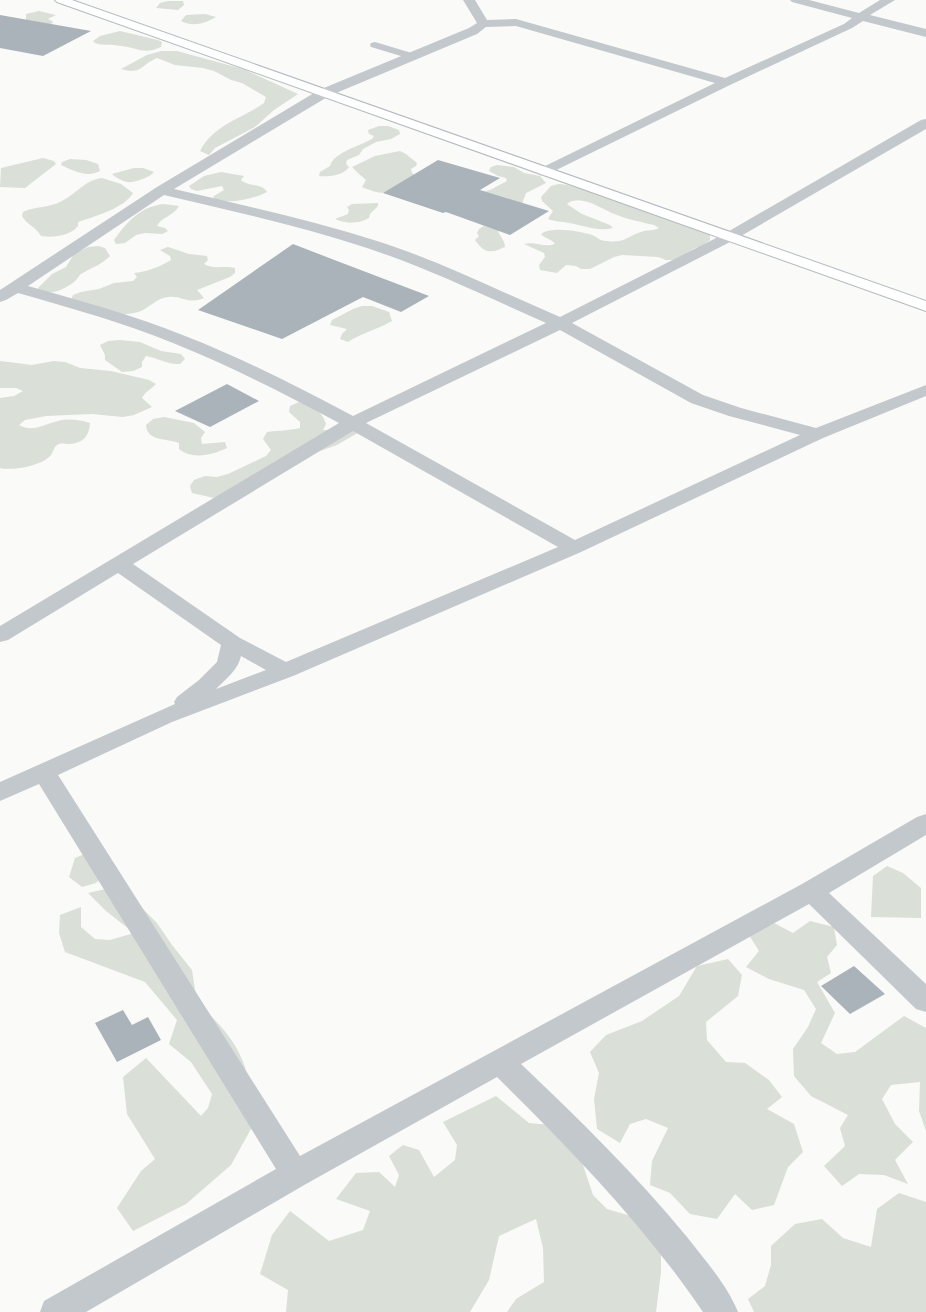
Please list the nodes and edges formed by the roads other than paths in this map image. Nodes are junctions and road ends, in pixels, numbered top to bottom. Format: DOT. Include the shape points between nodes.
graph roads {
  1 [pos="61,0"];
  2 [pos="469,0"];
  3 [pos="796,0"];
  4 [pos="889,0"];
  5 [pos="861,17"];
  6 [pos="483,24"];
  7 [pos="926,34"];
  8 [pos="375,45"];
  9 [pos="411,56"];
  10 [pos="726,82"];
  11 [pos="324,93"];
  12 [pos="926,123"];
  13 [pos="544,172"];
  14 [pos="162,190"];
  15 [pos="729,237"];
  16 [pos="16,287"];
  17 [pos="0,297"];
  18 [pos="926,306"];
  19 [pos="560,323"];
  20 [pos="926,390"];
  21 [pos="354,422"];
  22 [pos="817,434"];
  23 [pos="574,548"];
  24 [pos="119,564"];
  25 [pos="0,634"];
  26 [pos="232,644"];
  27 [pos="285,671"];
  28 [pos="164,717"];
  29 [pos="44,772"];
  30 [pos="0,792"];
  31 [pos="926,823"];
  32 [pos="811,891"];
  33 [pos="926,1001"];
  34 [pos="500,1062"];
  35 [pos="295,1174"];
  36 [pos="56,1312"];
  37 [pos="722,1312"];
  1 -- 11 [label="street"];
  2 -- 6 [label="street"];
  3 -- 5 [label="street"];
  4 -- 5 [label="street"];
  5 -- 7 [label="street"];
  5 -- 10 [label="street" via="848,26"];
  6 -- 9 [label="street" via="473,31"];
  6 -- 10 [label="street" via="516,22"];
  8 -- 9 [label="lane"];
  9 -- 11 [label="street"];
  10 -- 13 [label="street"];
  11 -- 13 [label="street"];
  11 -- 14 [label="street"];
  12 -- 15 [label="street"];
  13 -- 15 [label="street"];
  14 -- 16 [label="street"];
  14 -- 19 [label="street" via="310,226 373,245 424,264"];
  15 -- 18 [label="street"];
  15 -- 19 [label="street"];
  16 -- 17 [label="street"];
  16 -- 21 [label="street" via="138,324 201,348"];
  19 -- 21 [label="street"];
  19 -- 22 [label="street" via="697,399"];
  20 -- 22 [label="street"];
  21 -- 23 [label="street"];
  21 -- 24 [label="street"];
  22 -- 23 [label="street"];
  23 -- 27 [label="street"];
  24 -- 25 [label="street"];
  24 -- 26 [label="street"];
  26 -- 27 [label="street"];
  26 -- 28 [label="street" via="228,664 207,685"];
  27 -- 28 [label="street"];
  28 -- 29 [label="street"];
  29 -- 30 [label="street"];
  29 -- 35 [label="street"];
  31 -- 32 [label="street"];
  32 -- 33 [label="street"];
  32 -- 34 [label="street"];
  34 -- 35 [label="street"];
  34 -- 37 [label="street" via="552,1112 647,1214 683,1257"];
  35 -- 36 [label="street"];
}
